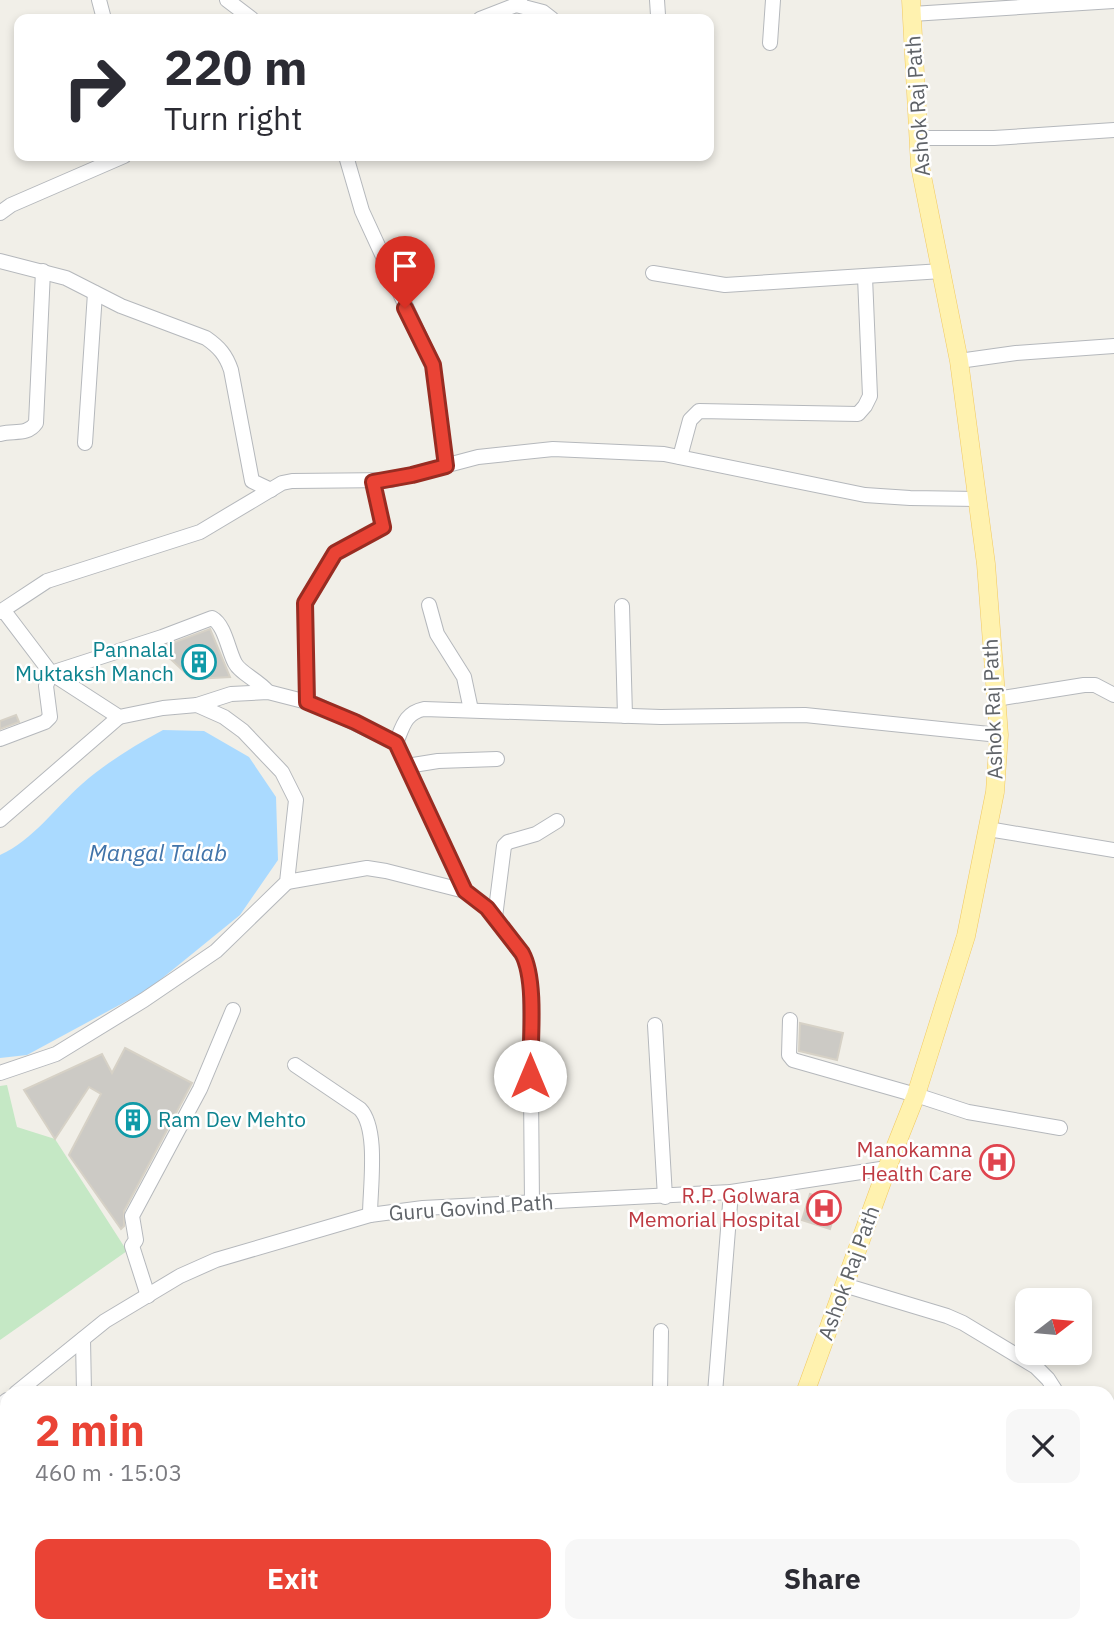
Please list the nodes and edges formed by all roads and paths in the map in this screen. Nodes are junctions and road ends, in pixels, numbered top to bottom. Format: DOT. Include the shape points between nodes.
graph roads {
  1 [pos="227,0"];
  2 [pos="773,0"];
  3 [pos="1113,0"];
  4 [pos="518,3"];
  5 [pos="912,7"];
  6 [pos="245,14"];
  7 [pos="492,14"];
  8 [pos="545,14"];
  9 [pos="770,43"];
  10 [pos="1114,130"];
  11 [pos="917,138"];
  12 [pos="112,161"];
  13 [pos="347,161"];
  14 [pos="0,213"];
  15 [pos="0,261"];
  16 [pos="43,271"];
  17 [pos="942,271"];
  18 [pos="653,272"];
  19 [pos="865,277"];
  20 [pos="95,293"];
  21 [pos="1114,346"];
  22 [pos="960,361"];
  23 [pos="0,434"];
  24 [pos="85,443"];
  25 [pos="680,457"];
  26 [pos="446,466"];
  27 [pos="373,482"];
  28 [pos="271,490"];
  29 [pos="978,499"];
  30 [pos="429,605"];
  31 [pos="622,606"];
  32 [pos="2,612"];
  33 [pos="51,673"];
  34 [pos="268,692"];
  35 [pos="1114,695"];
  36 [pos="996,699"];
  37 [pos="307,702"];
  38 [pos="197,705"];
  39 [pos="471,710"];
  40 [pos="625,716"];
  41 [pos="119,717"];
  42 [pos="999,735"];
  43 [pos="0,739"];
  44 [pos="396,743"];
  45 [pos="497,759"];
  46 [pos="407,766"];
  47 [pos="0,820"];
  48 [pos="557,821"];
  49 [pos="988,830"];
  50 [pos="1114,850"];
  51 [pos="286,882"];
  52 [pos="465,891"];
  53 [pos="495,917"];
  54 [pos="233,1010"];
  55 [pos="790,1020"];
  56 [pos="655,1025"];
  57 [pos="295,1065"];
  58 [pos="0,1073"];
  59 [pos="916,1095"];
  60 [pos="1060,1128"];
  61 [pos="887,1167"];
  62 [pos="731,1192"];
  63 [pos="665,1196"];
  64 [pos="532,1203"];
  65 [pos="370,1215"];
  66 [pos="844,1285"];
  67 [pos="148,1296"];
  68 [pos="661,1331"];
  69 [pos="83,1339"];
  70 [pos="25,1386"];
  71 [pos="84,1386"];
  72 [pos="660,1386"];
  73 [pos="716,1386"];
  74 [pos="808,1386"];
  75 [pos="1053,1386"];
  1 -- 6 [label="street"];
  2 -- 9 [label="street"];
  3 -- 5 [label="street"];
  4 -- 7 [label="street"];
  4 -- 8 [label="street"];
  5 -- 11 [label="main road, Ashok Raj Path"];
  10 -- 11 [label="street"];
  11 -- 17 [label="main road, Ashok Raj Path"];
  12 -- 14 [label="street"];
  13 -- 26 [label="street" via="362,211 433,365"];
  15 -- 16 [label="street"];
  16 -- 20 [label="street"];
  16 -- 23 [label="street" via="36,423 25,432"];
  17 -- 19 [label="street"];
  17 -- 22 [label="main road, Ashok Raj Path"];
  18 -- 19 [label="street" via="725,285"];
  19 -- 25 [label="street" via="870,396 858,414 699,411 690,420"];
  20 -- 24 [label="street"];
  20 -- 28 [label="street" via="206,338 222,351 231,370 252,481"];
  21 -- 22 [label="street"];
  22 -- 29 [label="main road, Ashok Raj Path"];
  25 -- 26 [label="street" via="553,449 478,457"];
  25 -- 29 [label="street" via="865,495"];
  26 -- 27 [label="street"];
  27 -- 28 [label="street" via="292,481"];
  27 -- 37 [label="street" via="383,527 335,553 305,603"];
  28 -- 32 [label="street" via="200,532 47,581"];
  29 -- 36 [label="main road, Ashok Raj Path"];
  30 -- 39 [label="street" via="437,634 464,677"];
  31 -- 40 [label="street"];
  32 -- 33 [label="street"];
  33 -- 34 [label="street" via="212,618 220,626 236,666"];
  33 -- 41 [label="street"];
  33 -- 43 [label="street" via="46,686 50,717"];
  34 -- 37 [label="street"];
  34 -- 38 [label="street" via="231,694"];
  35 -- 36 [label="street" via="1084,685"];
  36 -- 42 [label="main road, Ashok Raj Path"];
  37 -- 44 [label="street"];
  38 -- 41 [label="street"];
  38 -- 51 [label="street" via="243,732 291,785 296,800"];
  39 -- 40 [label="street"];
  39 -- 44 [label="street" via="413,711"];
  40 -- 42 [label="street" via="805,715"];
  41 -- 47 [label="street"];
  42 -- 49 [label="main road, Ashok Raj Path"];
  44 -- 46 [label="street"];
  45 -- 46 [label="street"];
  46 -- 52 [label="street"];
  48 -- 53 [label="street" via="504,846"];
  49 -- 50 [label="street"];
  49 -- 59 [label="main road, Ashok Raj Path" via="966,936"];
  51 -- 52 [label="street" via="367,868"];
  51 -- 58 [label="street" via="216,951 144,1000 56,1054"];
  52 -- 53 [label="street"];
  53 -- 64 [label="street" via="522,953 530,978"];
  54 -- 67 [label="street" via="200,1089 132,1216 136,1240 132,1245"];
  55 -- 59 [label="street" via="789,1055 793,1060"];
  56 -- 63 [label="street"];
  57 -- 65 [label="street" via="368,1119"];
  59 -- 60 [label="street" via="989,1117"];
  59 -- 61 [label="main road, Ashok Raj Path"];
  61 -- 62 [label="street, Guru Govind Path"];
  61 -- 66 [label="main road, Ashok Raj Path"];
  62 -- 63 [label="street, Guru Govind Path"];
  62 -- 73 [label="street"];
  63 -- 64 [label="street, Guru Govind Path"];
  64 -- 65 [label="street, Guru Govind Path"];
  65 -- 67 [label="street, Guru Govind Path" via="216,1261"];
  66 -- 74 [label="main road, Ashok Raj Path"];
  66 -- 75 [label="street" via="947,1315 1036,1367"];
  67 -- 69 [label="street, Guru Govind Path"];
  68 -- 72 [label="street"];
  69 -- 70 [label="street, Guru Govind Path"];
  69 -- 71 [label="street"];
}
